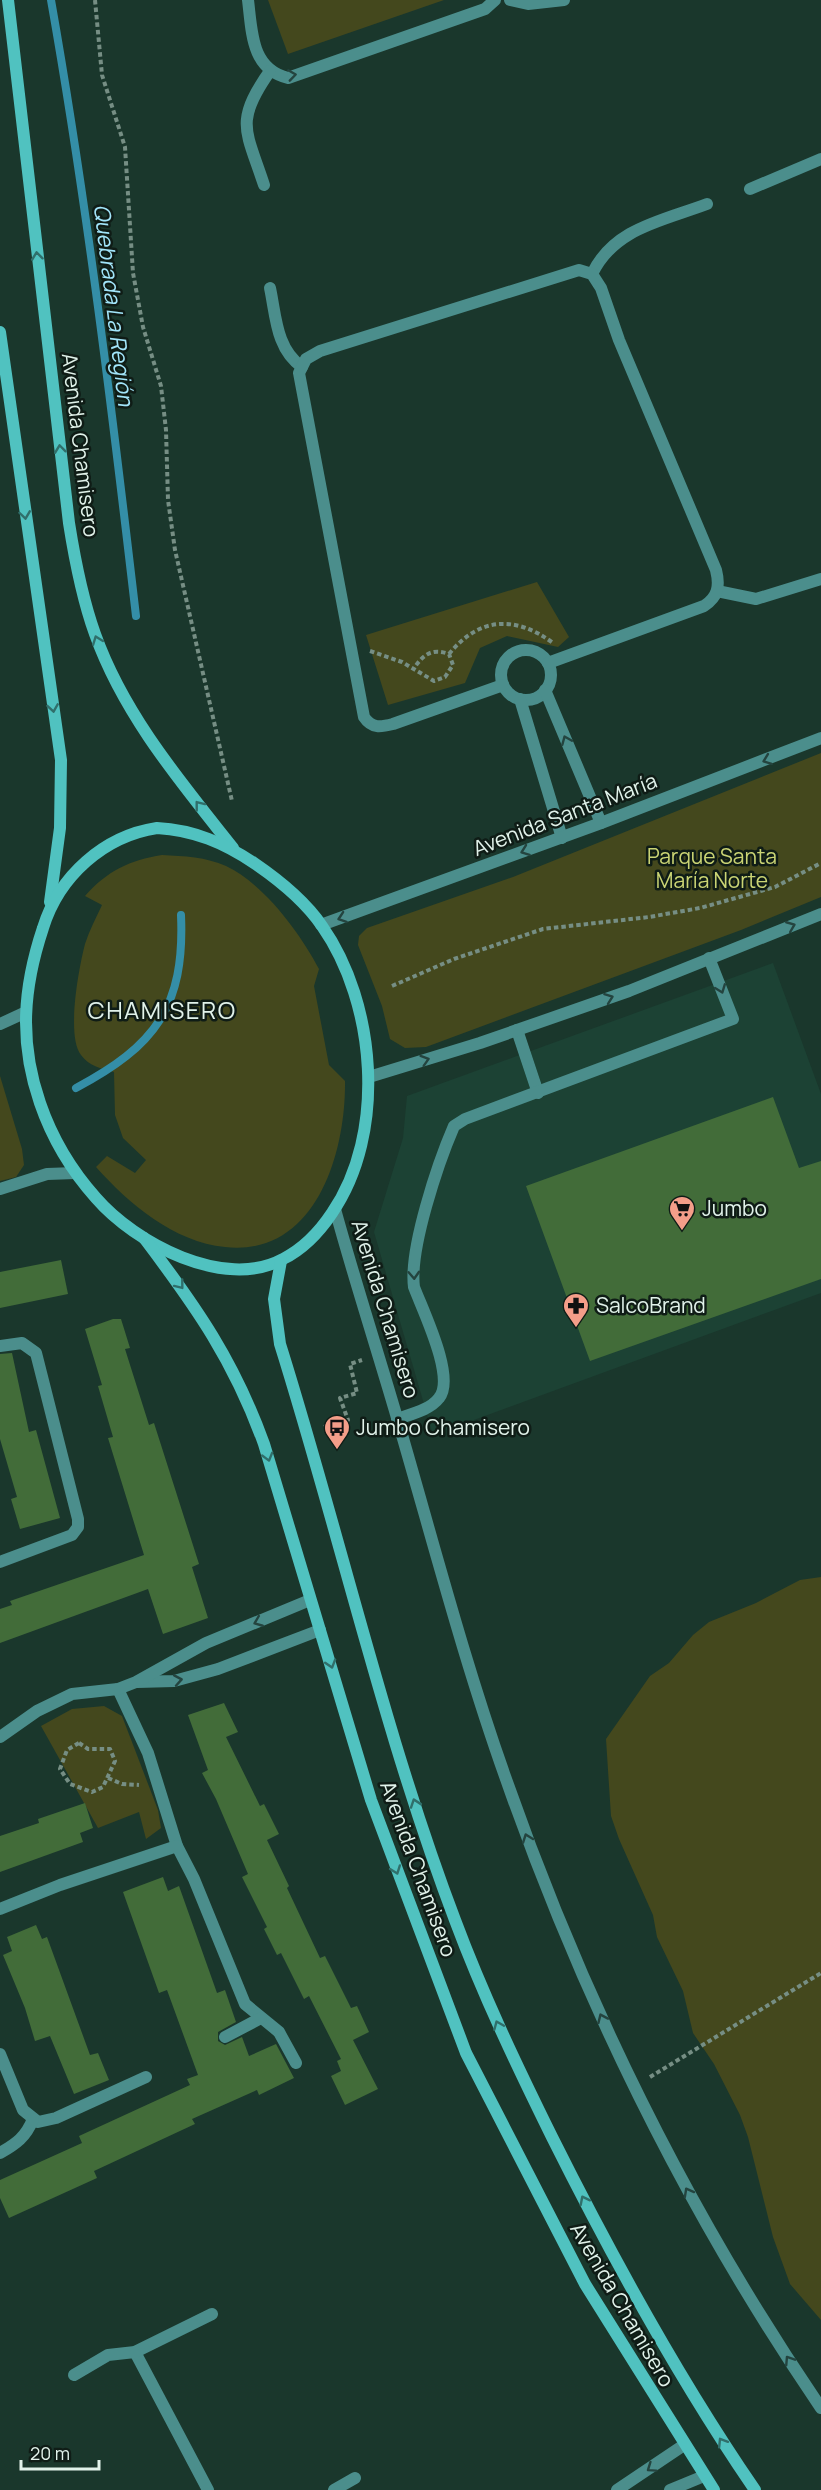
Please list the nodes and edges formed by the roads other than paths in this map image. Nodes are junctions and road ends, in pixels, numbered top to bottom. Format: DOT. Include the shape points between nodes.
graph roads {
  1 [pos="248,0"];
  2 [pos="495,0"];
  3 [pos="510,0"];
  4 [pos="564,0"];
  5 [pos="5,9"];
  6 [pos="270,71"];
  7 [pos="821,159"];
  8 [pos="264,185"];
  9 [pos="750,189"];
  10 [pos="707,204"];
  11 [pos="591,274"];
  12 [pos="270,288"];
  13 [pos="0,332"];
  14 [pos="302,367"];
  15 [pos="821,579"];
  16 [pos="717,591"];
  17 [pos="548,663"];
  18 [pos="503,685"];
  19 [pos="545,690"];
  20 [pos="520,699"];
  21 [pos="821,738"];
  22 [pos="600,823"];
  23 [pos="562,838"];
  24 [pos="236,851"];
  25 [pos="48,910"];
  26 [pos="821,914"];
  27 [pos="321,925"];
  28 [pos="709,958"];
  29 [pos="24,1012"];
  30 [pos="0,1024"];
  31 [pos="517,1030"];
  32 [pos="369,1077"];
  33 [pos="538,1093"];
  34 [pos="75,1173"];
  35 [pos="0,1189"];
  36 [pos="335,1209"];
  37 [pos="144,1238"];
  38 [pos="281,1261"];
  39 [pos="0,1346"];
  40 [pos="398,1419"];
  41 [pos="0,1562"];
  42 [pos="310,1600"];
  43 [pos="320,1630"];
  44 [pos="136,1682"];
  45 [pos="118,1689"];
  46 [pos="0,1737"];
  47 [pos="177,1846"];
  48 [pos="0,1909"];
  49 [pos="261,2018"];
  50 [pos="225,2037"];
  51 [pos="0,2054"];
  52 [pos="296,2063"];
  53 [pos="146,2077"];
  54 [pos="33,2119"];
  55 [pos="0,2154"];
  56 [pos="212,2313"];
  57 [pos="135,2352"];
  58 [pos="74,2374"];
  59 [pos="821,2408"];
  60 [pos="684,2445"];
  61 [pos="704,2476"];
  62 [pos="355,2478"];
  63 [pos="208,2490"];
  64 [pos="334,2490"];
  65 [pos="617,2490"];
  66 [pos="670,2490"];
  67 [pos="714,2490"];
  68 [pos="755,2490"];
  1 -- 6 [label="street" via="254,46"];
  6 -- 2 [label="street, one-way" via="288,78 295,76 485,9"];
  3 -- 4 [label="street" via="528,4"];
  24 -- 5 [label="street, Avenida Chamisero, one-way" via="127,705 84,602 69,523"];
  6 -- 8 [label="street" via="250,103 246,123"];
  7 -- 9 [label="street"];
  10 -- 11 [label="street" via="614,242"];
  11 -- 14 [label="street" via="572,271 343,344 312,355"];
  11 -- 16 [label="street" via="601,288 716,570"];
  12 -- 14 [label="street" via="286,353"];
  13 -- 25 [label="street, one-way" via="61,760 60,828"];
  14 -- 18 [label="street" via="299,381 361,711 372,726 393,724"];
  15 -- 16 [label="street" via="756,599"];
  16 -- 17 [label="street" via="704,606"];
  17 -- 18 [label="street" via="530,650 515,652 501,670"];
  17 -- 19 [label="street" via="550,677"];
  18 -- 20 [label="street"];
  19 -- 20 [label="street" via="534,698"];
  22 -- 19 [label="street, one-way"];
  20 -- 23 [label="street"];
  21 -- 22 [label="street, Avenida Santa María, one-way"];
  22 -- 23 [label="street, Avenida Santa María"];
  23 -- 27 [label="street, Avenida Santa María, one-way"];
  24 -- 25 [label="street" via="177,829 136,831 101,849 84,863"];
  24 -- 27 [label="street" via="287,888"];
  25 -- 29 [label="street"];
  28 -- 26 [label="street, one-way"];
  27 -- 32 [label="street" via="340,957 351,988 362,1026"];
  31 -- 28 [label="street, one-way"];
  28 -- 33 [label="street, one-way" via="733,1019"];
  29 -- 30 [label="street"];
  29 -- 34 [label="street" via="29,1064 40,1104"];
  32 -- 31 [label="street, one-way"];
  31 -- 33 [label="street"];
  32 -- 36 [label="street" via="363,1138"];
  33 -- 40 [label="street, one-way" via="454,1126 416,1245 413,1275 444,1370 445,1385 432,1405"];
  34 -- 35 [label="street" via="47,1174"];
  34 -- 37 [label="street" via="98,1201"];
  36 -- 38 [label="street" via="309,1241"];
  36 -- 40 [label="street, Avenida Chamisero"];
  37 -- 38 [label="street" via="212,1266 246,1268"];
  37 -- 42 [label="street, Avenida Chamisero, one-way" via="204,1318 248,1399"];
  68 -- 38 [label="street, Avenida Chamisero, one-way" via="629,2288 502,2035 454,1920 411,1790 276,1322 274,1299"];
  39 -- 41 [label="street" via="22,1343 36,1353 78,1527 72,1536"];
  59 -- 40 [label="street, Avenida Chamisero, one-way" via="756,2309 669,2159 592,1995 540,1873 505,1777"];
  42 -- 43 [label="street, Avenida Chamisero"];
  42 -- 44 [label="street, one-way" via="206,1643"];
  44 -- 43 [label="street, one-way" via="174,1681 218,1669"];
  43 -- 60 [label="street, Avenida Chamisero, one-way" via="371,1800 466,2053 585,2284"];
  44 -- 45 [label="street"];
  45 -- 46 [label="street" via="72,1694 37,1711"];
  45 -- 47 [label="street" via="148,1753"];
  47 -- 48 [label="street"];
  47 -- 49 [label="street" via="245,2004"];
  49 -- 50 [label="street"];
  49 -- 52 [label="street" via="279,2032"];
  51 -- 54 [label="street" via="23,2110"];
  53 -- 54 [label="street" via="46,2122"];
  54 -- 55 [label="street" via="20,2142"];
  56 -- 57 [label="street"];
  57 -- 58 [label="street" via="108,2355"];
  57 -- 63 [label="street"];
  60 -- 61 [label="street, Avenida Chamisero"];
  60 -- 65 [label="street, one-way"];
  61 -- 66 [label="street"];
  61 -- 67 [label="street, Avenida Chamisero"];
  62 -- 64 [label="street"];
}
